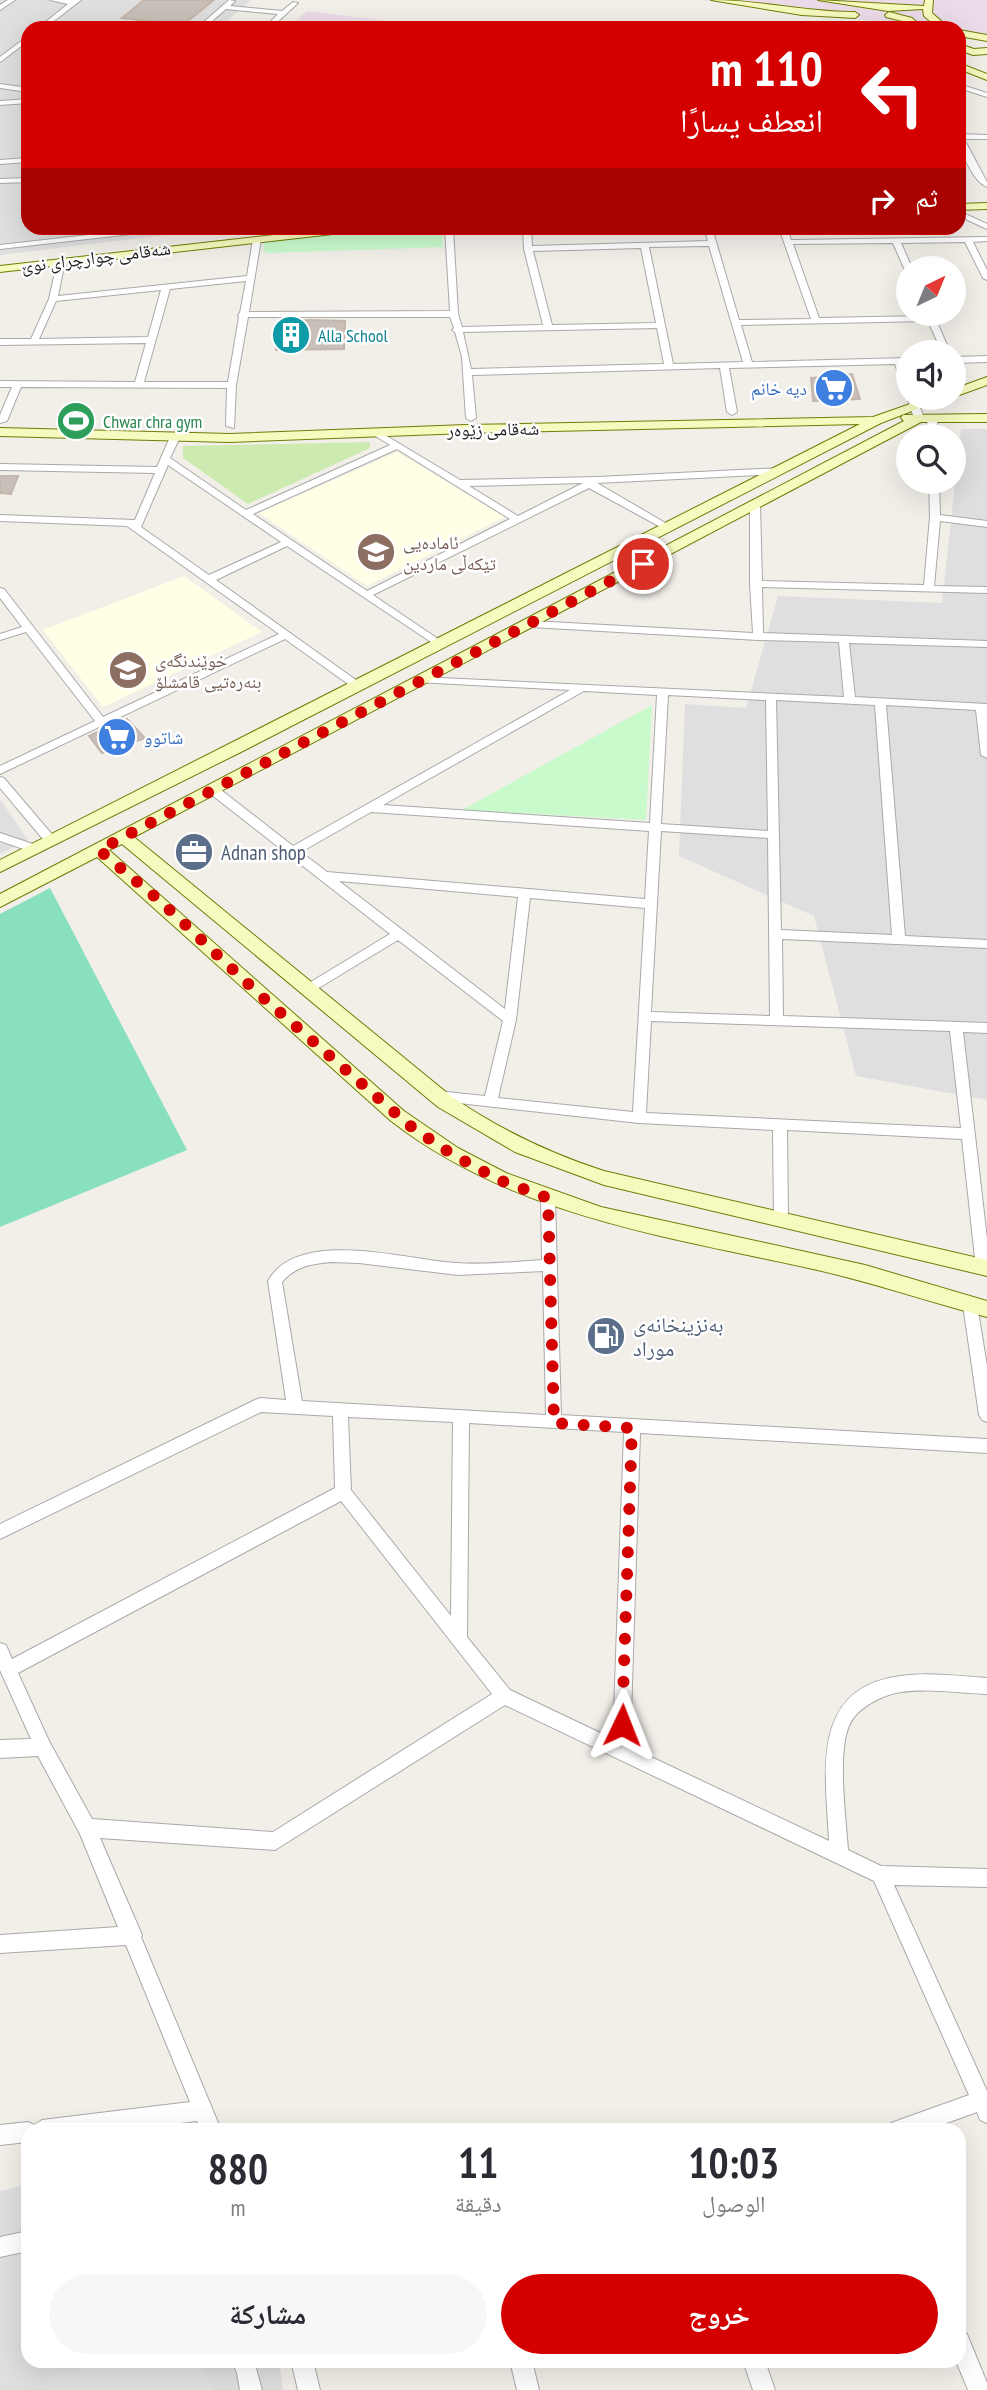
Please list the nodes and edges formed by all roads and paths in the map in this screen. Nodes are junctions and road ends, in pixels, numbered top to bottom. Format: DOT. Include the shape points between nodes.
graph roads {
  1 [pos="12,0"];
  2 [pos="53,0"];
  3 [pos="233,0"];
  4 [pos="718,0"];
  5 [pos="822,0"];
  6 [pos="930,0"];
  7 [pos="76,1"];
  8 [pos="295,3"];
  9 [pos="225,7"];
  10 [pos="918,7"];
  11 [pos="0,8"];
  12 [pos="283,13"];
  13 [pos="855,15"];
  14 [pos="892,15"];
  15 [pos="50,21"];
  16 [pos="208,21"];
  17 [pos="274,21"];
  18 [pos="821,21"];
  19 [pos="841,21"];
  20 [pos="906,21"];
  21 [pos="917,21"];
  22 [pos="935,21"];
  23 [pos="966,36"];
  24 [pos="986,39"];
  25 [pos="966,43"];
  26 [pos="21,44"];
  27 [pos="966,48"];
  28 [pos="987,51"];
  29 [pos="0,60"];
  30 [pos="966,69"];
  31 [pos="966,77"];
  32 [pos="987,77"];
  33 [pos="987,85"];
  34 [pos="0,86"];
  35 [pos="966,88"];
  36 [pos="21,89"];
  37 [pos="987,95"];
  38 [pos="21,102"];
  39 [pos="2,105"];
  40 [pos="966,137"];
  41 [pos="987,137"];
  42 [pos="966,151"];
  43 [pos="21,160"];
  44 [pos="0,162"];
  45 [pos="21,180"];
  46 [pos="0,181"];
  47 [pos="987,185"];
  48 [pos="966,202"];
  49 [pos="987,204"];
  50 [pos="966,206"];
  51 [pos="966,218"];
  52 [pos="987,227"];
  53 [pos="55,235"];
  54 [pos="93,235"];
  55 [pos="233,235"];
  56 [pos="292,235"];
  57 [pos="449,235"];
  58 [pos="527,235"];
  59 [pos="710,235"];
  60 [pos="786,235"];
  61 [pos="257,239"];
  62 [pos="987,239"];
  63 [pos="54,240"];
  64 [pos="968,240"];
  65 [pos="788,242"];
  66 [pos="897,242"];
  67 [pos="713,243"];
  68 [pos="645,246"];
  69 [pos="0,247"];
  70 [pos="528,249"];
  71 [pos="903,256"];
  72 [pos="0,261"];
  73 [pos="61,261"];
  74 [pos="0,269"];
  75 [pos="250,278"];
  76 [pos="987,278"];
  77 [pos="166,286"];
  78 [pos="53,299"];
  79 [pos="454,314"];
  80 [pos="242,316"];
  81 [pos="896,317"];
  82 [pos="816,321"];
  83 [pos="736,323"];
  84 [pos="659,325"];
  85 [pos="548,327"];
  86 [pos="456,330"];
  87 [pos="150,340"];
  88 [pos="34,341"];
  89 [pos="0,342"];
  90 [pos="987,359"];
  91 [pos="966,360"];
  92 [pos="896,361"];
  93 [pos="748,365"];
  94 [pos="669,366"];
  95 [pos="724,366"];
  96 [pos="467,372"];
  97 [pos="987,381"];
  98 [pos="0,384"];
  99 [pos="18,384"];
  100 [pos="139,385"];
  101 [pos="232,385"];
  102 [pos="967,388"];
  103 [pos="987,392"];
  104 [pos="987,408"];
  105 [pos="966,409"];
  106 [pos="919,410"];
  107 [pos="732,412"];
  108 [pos="471,418"];
  109 [pos="987,418"];
  110 [pos="877,420"];
  111 [pos="830,422"];
  112 [pos="1,424"];
  113 [pos="232,426"];
  114 [pos="375,432"];
  115 [pos="175,437"];
  116 [pos="841,438"];
  117 [pos="397,446"];
  118 [pos="825,447"];
  119 [pos="847,458"];
  120 [pos="165,459"];
  121 [pos="0,467"];
  122 [pos="160,470"];
  123 [pos="780,471"];
  124 [pos="593,482"];
  125 [pos="458,483"];
  126 [pos="934,494"];
  127 [pos="755,505"];
  128 [pos="245,514"];
  129 [pos="935,517"];
  130 [pos="0,518"];
  131 [pos="519,520"];
  132 [pos="987,524"];
  133 [pos="134,525"];
  134 [pos="669,528"];
  135 [pos="288,542"];
  136 [pos="208,580"];
  137 [pos="755,584"];
  138 [pos="929,589"];
  139 [pos="987,590"];
  140 [pos="0,591"];
  141 [pos="366,596"];
  142 [pos="531,624"];
  143 [pos="28,628"];
  144 [pos="286,635"];
  145 [pos="0,637"];
  146 [pos="758,637"];
  147 [pos="844,640"];
  148 [pos="987,644"];
  149 [pos="440,645"];
  150 [pos="420,680"];
  151 [pos="359,687"];
  152 [pos="582,688"];
  153 [pos="663,691"];
  154 [pos="771,698"];
  155 [pos="850,702"];
  156 [pos="880,703"];
  157 [pos="984,707"];
  158 [pos="101,722"];
  159 [pos="234,750"];
  160 [pos="987,755"];
  161 [pos="254,766"];
  162 [pos="0,770"];
  163 [pos="0,781"];
  164 [pos="212,789"];
  165 [pos="368,808"];
  166 [pos="653,827"];
  167 [pos="773,835"];
  168 [pos="0,837"];
  169 [pos="124,837"];
  170 [pos="51,841"];
  171 [pos="36,849"];
  172 [pos="99,850"];
  173 [pos="291,852"];
  174 [pos="0,867"];
  175 [pos="322,876"];
  176 [pos="524,894"];
  177 [pos="0,901"];
  178 [pos="651,904"];
  179 [pos="399,934"];
  180 [pos="774,934"];
  181 [pos="899,940"];
  182 [pos="987,944"];
  183 [pos="308,989"];
  184 [pos="646,1016"];
  185 [pos="510,1020"];
  186 [pos="777,1021"];
  187 [pos="956,1027"];
  188 [pos="987,1028"];
  189 [pos="438,1096"];
  190 [pos="490,1101"];
  191 [pos="639,1118"];
  192 [pos="780,1125"];
  193 [pos="968,1134"];
  194 [pos="972,1156"];
  195 [pos="987,1157"];
  196 [pos="548,1198"];
  197 [pos="781,1219"];
  198 [pos="867,1239"];
  199 [pos="550,1265"];
  200 [pos="985,1267"];
  201 [pos="866,1273"];
  202 [pos="978,1307"];
  203 [pos="295,1407"];
  204 [pos="340,1409"];
  205 [pos="987,1415"];
  206 [pos="461,1417"];
  207 [pos="554,1423"];
  208 [pos="632,1428"];
  209 [pos="987,1446"];
  210 [pos="343,1493"];
  211 [pos="0,1532"];
  212 [pos="459,1639"];
  213 [pos="0,1651"];
  214 [pos="9,1669"];
  215 [pos="987,1686"];
  216 [pos="504,1696"];
  217 [pos="43,1747"];
  218 [pos="0,1749"];
  219 [pos="621,1752"];
  220 [pos="87,1828"];
  221 [pos="839,1855"];
  222 [pos="880,1875"];
  223 [pos="987,1878"];
  224 [pos="133,1935"];
  225 [pos="0,1944"];
  226 [pos="984,2107"];
  227 [pos="203,2110"];
  228 [pos="98,2123"];
  229 [pos="208,2123"];
  230 [pos="924,2123"];
  231 [pos="21,2133"];
  232 [pos="0,2135"];
  233 [pos="21,2242"];
  234 [pos="0,2247"];
  235 [pos="966,2359"];
  236 [pos="246,2368"];
  237 [pos="304,2368"];
  238 [pos="523,2368"];
  239 [pos="756,2368"];
  240 [pos="251,2390"];
  241 [pos="309,2390"];
  242 [pos="528,2390"];
  243 [pos="764,2390"];
  244 [pos="979,2390"];
  1 -- 11 [label="street"];
  2 -- 7 [label="street"];
  3 -- 9 [label="street"];
  4 -- 13 [label="street"];
  4 -- 18 [label="street"];
  5 -- 10 [label="street"];
  6 -- 10 [label="street"];
  6 -- 22 [label="street" via="927,15"];
  7 -- 15 [label="street"];
  8 -- 12 [label="street"];
  9 -- 12 [label="street"];
  9 -- 16 [label="street"];
  10 -- 14 [label="street"];
  10 -- 21 [label="street"];
  12 -- 17 [label="street"];
  13 -- 14 [label="street"];
  13 -- 19 [label="street"];
  14 -- 20 [label="street"];
  23 -- 24 [label="street"];
  24 -- 25 [label="street"];
  26 -- 29 [label="street"];
  27 -- 28 [label="street"];
  30 -- 32 [label="street"];
  31 -- 33 [label="street"];
  34 -- 36 [label="street"];
  35 -- 37 [label="street"];
  38 -- 39 [label="street"];
  40 -- 41 [label="street"];
  42 -- 47 [label="street"];
  43 -- 44 [label="street"];
  45 -- 46 [label="street"];
  48 -- 49 [label="street"];
  49 -- 50 [label="street"];
  51 -- 52 [label="street"];
  53 -- 63 [label="street"];
  54 -- 63 [label="street"];
  55 -- 72 [label="street, شەقامی چوارچرای نوێ"];
  56 -- 61 [label="street, شەقامی چوارچرای نوێ"];
  57 -- 79 [label="street"];
  58 -- 70 [label="street"];
  59 -- 67 [label="street"];
  60 -- 65 [label="street"];
  61 -- 73 [label="street, شەقامی چوارچرای نوێ"];
  61 -- 75 [label="street"];
  62 -- 64 [label="street"];
  63 -- 69 [label="street"];
  64 -- 66 [label="street"];
  64 -- 76 [label="street"];
  65 -- 66 [label="street"];
  65 -- 82 [label="street"];
  66 -- 71 [label="street"];
  67 -- 68 [label="street"];
  67 -- 83 [label="street"];
  68 -- 70 [label="street"];
  68 -- 84 [label="street"];
  70 -- 85 [label="street"];
  73 -- 74 [label="street, شەقامی چوارچرای نوێ"];
  73 -- 78 [label="street"];
  75 -- 77 [label="street"];
  75 -- 80 [label="street"];
  77 -- 78 [label="street"];
  77 -- 87 [label="street"];
  78 -- 88 [label="street"];
  79 -- 80 [label="street"];
  79 -- 86 [label="street"];
  80 -- 101 [label="street"];
  81 -- 82 [label="street"];
  82 -- 83 [label="street"];
  83 -- 93 [label="street"];
  84 -- 85 [label="street"];
  84 -- 94 [label="street"];
  85 -- 86 [label="street"];
  86 -- 96 [label="street"];
  87 -- 88 [label="street"];
  87 -- 100 [label="street"];
  88 -- 89 [label="street"];
  90 -- 91 [label="street"];
  92 -- 93 [label="street"];
  93 -- 95 [label="street"];
  94 -- 95 [label="street"];
  94 -- 96 [label="street"];
  95 -- 107 [label="street"];
  96 -- 108 [label="street"];
  97 -- 102 [label="street"];
  98 -- 99 [label="street"];
  99 -- 100 [label="street"];
  99 -- 112 [label="street"];
  100 -- 101 [label="street"];
  101 -- 113 [label="street"];
  102 -- 103 [label="street"];
  104 -- 105 [label="street, شەقامی زێوەر"];
  106 -- 107 [label="street, شەقامی زێوەر"];
  106 -- 109 [label="street, شەقامی زێوەر"];
  106 -- 110 [label="street, شەقامی زێوەر"];
  106 -- 119 [label="street"];
  107 -- 108 [label="street, شەقامی زێوەر"];
  108 -- 113 [label="street, شەقامی زێوەر"];
  110 -- 111 [label="street, شەقامی زێوەر"];
  110 -- 116 [label="street"];
  111 -- 114 [label="street, شەقامی زێوەر"];
  111 -- 116 [label="street"];
  112 -- 113 [label="street, شەقامی زێوەر"];
  112 -- 115 [label="street, شەقامی زێوەر"];
  114 -- 115 [label="street, شەقامی زێوەر"];
  114 -- 117 [label="street"];
  115 -- 120 [label="street"];
  116 -- 118 [label="street"];
  117 -- 125 [label="street"];
  117 -- 128 [label="street"];
  118 -- 119 [label="street"];
  118 -- 123 [label="street"];
  119 -- 127 [label="street"];
  120 -- 122 [label="street"];
  120 -- 128 [label="street"];
  121 -- 122 [label="street"];
  122 -- 133 [label="street"];
  123 -- 124 [label="street"];
  123 -- 134 [label="street"];
  124 -- 125 [label="street"];
  124 -- 131 [label="street"];
  124 -- 134 [label="street"];
  125 -- 131 [label="street"];
  126 -- 129 [label="street"];
  127 -- 137 [label="street"];
  127 -- 142 [label="street"];
  128 -- 135 [label="street"];
  129 -- 132 [label="street"];
  129 -- 138 [label="street"];
  130 -- 133 [label="street"];
  131 -- 141 [label="street"];
  133 -- 136 [label="street"];
  134 -- 149 [label="street"];
  135 -- 136 [label="street"];
  135 -- 141 [label="street"];
  136 -- 144 [label="street"];
  137 -- 138 [label="street"];
  137 -- 146 [label="street"];
  138 -- 139 [label="street"];
  140 -- 143 [label="street"];
  141 -- 149 [label="street"];
  142 -- 146 [label="street"];
  142 -- 150 [label="street"];
  143 -- 145 [label="street"];
  143 -- 158 [label="street"];
  144 -- 151 [label="street"];
  144 -- 158 [label="street"];
  146 -- 147 [label="street"];
  147 -- 148 [label="street"];
  147 -- 155 [label="street"];
  149 -- 151 [label="street"];
  150 -- 152 [label="street"];
  150 -- 161 [label="street"];
  151 -- 159 [label="street"];
  152 -- 153 [label="street"];
  152 -- 165 [label="street"];
  153 -- 154 [label="street"];
  153 -- 166 [label="street"];
  154 -- 155 [label="street"];
  154 -- 167 [label="street"];
  155 -- 156 [label="street"];
  156 -- 157 [label="street"];
  156 -- 181 [label="street"];
  157 -- 160 [label="street"];
  158 -- 162 [label="street"];
  159 -- 161 [label="street"];
  159 -- 170 [label="street"];
  161 -- 164 [label="street"];
  163 -- 170 [label="street"];
  164 -- 169 [label="street"];
  164 -- 173 [label="street"];
  165 -- 166 [label="street"];
  165 -- 173 [label="street"];
  166 -- 167 [label="street"];
  166 -- 178 [label="street"];
  167 -- 180 [label="street"];
  168 -- 171 [label="street"];
  169 -- 172 [label="street"];
  169 -- 183 [label="street"];
  170 -- 171 [label="street"];
  171 -- 174 [label="street"];
  172 -- 177 [label="street"];
  172 -- 196 [label="street" via="409,1125 487,1173"];
  173 -- 175 [label="street"];
  175 -- 176 [label="street"];
  175 -- 179 [label="street"];
  176 -- 178 [label="street"];
  176 -- 185 [label="street"];
  178 -- 184 [label="street"];
  179 -- 183 [label="street"];
  179 -- 185 [label="street"];
  180 -- 181 [label="street"];
  180 -- 186 [label="street"];
  181 -- 182 [label="street"];
  183 -- 189 [label="street"];
  184 -- 186 [label="street"];
  184 -- 191 [label="street"];
  185 -- 190 [label="street"];
  186 -- 187 [label="street"];
  187 -- 188 [label="street"];
  187 -- 193 [label="street"];
  189 -- 190 [label="street"];
  189 -- 197 [label="street" via="486,1131 560,1165"];
  190 -- 191 [label="street"];
  191 -- 192 [label="street"];
  192 -- 193 [label="street"];
  192 -- 197 [label="street"];
  193 -- 194 [label="street"];
  194 -- 195 [label="street"];
  194 -- 200 [label="street"];
  196 -- 199 [label="street"];
  196 -- 201 [label="street" via="655,1228"];
  197 -- 198 [label="street"];
  198 -- 200 [label="street"];
  198 -- 201 [label="street"];
  199 -- 203 [label="street" via="460,1269 348,1256 291,1264 275,1281"];
  199 -- 207 [label="street"];
  201 -- 202 [label="street"];
  202 -- 205 [label="street"];
  203 -- 204 [label="street"];
  203 -- 211 [label="street" via="260,1405"];
  204 -- 206 [label="street"];
  204 -- 210 [label="street"];
  206 -- 207 [label="street"];
  206 -- 212 [label="street"];
  207 -- 208 [label="street"];
  208 -- 209 [label="street"];
  208 -- 219 [label="street"];
  210 -- 212 [label="street"];
  210 -- 214 [label="street"];
  212 -- 216 [label="street"];
  213 -- 214 [label="street"];
  214 -- 217 [label="street"];
  215 -- 221 [label="street" via="889,1686 860,1700 841,1721 836,1747"];
  216 -- 219 [label="street"];
  216 -- 220 [label="street" via="275,1842"];
  217 -- 218 [label="street"];
  217 -- 220 [label="street"];
  219 -- 221 [label="street"];
  220 -- 224 [label="street"];
  221 -- 222 [label="street"];
  222 -- 223 [label="street"];
  222 -- 226 [label="street"];
  224 -- 225 [label="street"];
  224 -- 227 [label="street"];
  226 -- 230 [label="street"];
  227 -- 228 [label="street"];
  227 -- 229 [label="street"];
  231 -- 232 [label="street"];
  233 -- 234 [label="street"];
  235 -- 244 [label="street"];
  236 -- 240 [label="street"];
  237 -- 241 [label="street"];
  238 -- 242 [label="street"];
  239 -- 243 [label="street"];
}
